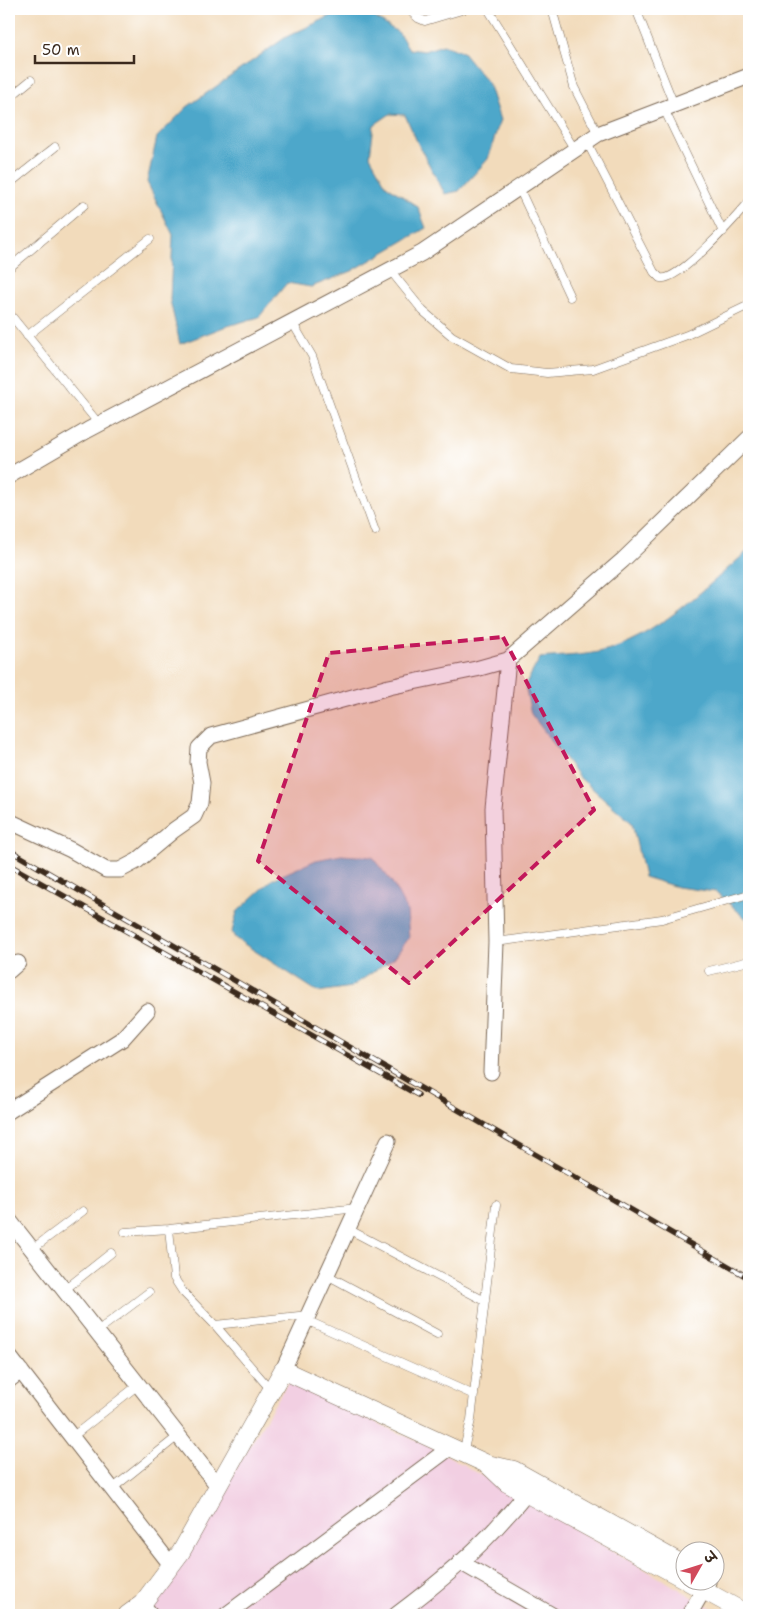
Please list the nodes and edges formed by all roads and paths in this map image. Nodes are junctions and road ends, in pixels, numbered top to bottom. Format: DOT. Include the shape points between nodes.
graph roads {
  1 [pos="408,9"];
  2 [pos="465,9"];
  3 [pos="488,9"];
  4 [pos="552,9"];
  5 [pos="636,9"];
  6 [pos="749,76"];
  7 [pos="31,80"];
  8 [pos="9,98"];
  9 [pos="669,107"];
  10 [pos="586,142"];
  11 [pos="54,147"];
  12 [pos="9,184"];
  13 [pos="519,188"];
  14 [pos="749,202"];
  15 [pos="84,205"];
  16 [pos="723,232"];
  17 [pos="150,238"];
  18 [pos="9,268"];
  19 [pos="390,270"];
  20 [pos="570,297"];
  21 [pos="749,305"];
  22 [pos="9,313"];
  23 [pos="292,322"];
  24 [pos="27,336"];
  25 [pos="99,424"];
  26 [pos="749,438"];
  27 [pos="9,476"];
  28 [pos="375,531"];
  29 [pos="508,660"];
  30 [pos="9,821"];
  31 [pos="749,894"];
  32 [pos="496,942"];
  33 [pos="749,961"];
  34 [pos="709,971"];
  35 [pos="147,1012"];
  36 [pos="491,1072"];
  37 [pos="9,1111"];
  38 [pos="388,1142"];
  39 [pos="496,1205"];
  40 [pos="358,1208"];
  41 [pos="83,1212"];
  42 [pos="9,1220"];
  43 [pos="169,1229"];
  44 [pos="348,1229"];
  45 [pos="125,1232"];
  46 [pos="31,1250"];
  47 [pos="110,1253"];
  48 [pos="327,1275"];
  49 [pos="63,1291"];
  50 [pos="149,1292"];
  51 [pos="485,1301"];
  52 [pos="307,1317"];
  53 [pos="215,1325"];
  54 [pos="96,1332"];
  55 [pos="437,1334"];
  56 [pos="9,1356"];
  57 [pos="283,1370"];
  58 [pos="15,1376"];
  59 [pos="138,1385"];
  60 [pos="271,1390"];
  61 [pos="474,1395"];
  62 [pos="72,1436"];
  63 [pos="178,1436"];
  64 [pos="457,1450"];
  65 [pos="218,1486"];
  66 [pos="530,1487"];
  67 [pos="112,1489"];
  68 [pos="676,1561"];
  69 [pos="460,1562"];
  70 [pos="172,1564"];
  71 [pos="676,1574"];
  72 [pos="700,1592"];
  73 [pos="716,1592"];
  74 [pos="724,1592"];
  75 [pos="749,1602"];
  76 [pos="147,1610"];
  77 [pos="127,1615"];
  78 [pos="226,1615"];
  79 [pos="396,1615"];
  80 [pos="552,1615"];
  81 [pos="689,1615"];
  82 [pos="749,1615"];
  1 -- 2 [label="lane" via="425,21"];
  3 -- 10 [label="lane"];
  4 -- 10 [label="lane"];
  5 -- 9 [label="lane"];
  6 -- 9 [label="street"];
  7 -- 8 [label="lane"];
  9 -- 10 [label="street"];
  9 -- 16 [label="lane"];
  10 -- 13 [label="street"];
  10 -- 16 [label="lane" via="660,278 667,279 680,270"];
  11 -- 12 [label="lane"];
  13 -- 19 [label="street" via="422,253"];
  13 -- 20 [label="lane"];
  14 -- 16 [label="lane"];
  15 -- 18 [label="lane"];
  17 -- 24 [label="lane"];
  19 -- 21 [label="lane" via="423,311 452,336 511,369 546,374 593,369 687,335"];
  19 -- 23 [label="street"];
  22 -- 24 [label="lane"];
  23 -- 25 [label="street"];
  23 -- 28 [label="lane" via="312,356"];
  24 -- 25 [label="lane"];
  25 -- 27 [label="street"];
  26 -- 29 [label="street" via="623,560"];
  29 -- 30 [label="street" via="389,687 211,736 199,748 202,783 200,803 194,816 137,861 120,870 106,870"];
  29 -- 32 [label="street" via="493,808"];
  31 -- 32 [label="lane" via="662,919"];
  32 -- 36 [label="street"];
  33 -- 34 [label="lane"];
  35 -- 37 [label="street" via="122,1039"];
  38 -- 40 [label="street"];
  39 -- 51 [label="lane"];
  40 -- 43 [label="lane"];
  40 -- 44 [label="street"];
  41 -- 46 [label="lane"];
  42 -- 46 [label="street"];
  43 -- 45 [label="lane"];
  43 -- 53 [label="lane" via="174,1278"];
  44 -- 48 [label="street"];
  44 -- 51 [label="lane"];
  46 -- 49 [label="street"];
  47 -- 49 [label="lane"];
  48 -- 52 [label="street"];
  48 -- 55 [label="lane"];
  49 -- 54 [label="street"];
  50 -- 54 [label="lane"];
  51 -- 61 [label="lane"];
  52 -- 53 [label="lane"];
  52 -- 57 [label="street"];
  52 -- 61 [label="lane"];
  53 -- 60 [label="lane"];
  54 -- 59 [label="street"];
  56 -- 58 [label="street"];
  57 -- 60 [label="street"];
  57 -- 64 [label="street"];
  58 -- 62 [label="street"];
  59 -- 62 [label="lane"];
  59 -- 63 [label="street"];
  60 -- 65 [label="street"];
  61 -- 64 [label="lane" via="471,1420"];
  62 -- 67 [label="street"];
  63 -- 65 [label="street"];
  63 -- 67 [label="lane"];
  64 -- 66 [label="street" via="486,1464 514,1470"];
  64 -- 78 [label="street"];
  65 -- 70 [label="street"];
  66 -- 68 [label="street"];
  66 -- 69 [label="street" via="492,1532"];
  66 -- 71 [label="street"];
  67 -- 70 [label="street"];
  69 -- 79 [label="street"];
  69 -- 80 [label="street"];
  70 -- 76 [label="street"];
  72 -- 81 [label="street"];
  73 -- 82 [label="street"];
  74 -- 75 [label="street"];
  76 -- 77 [label="street"];
}
